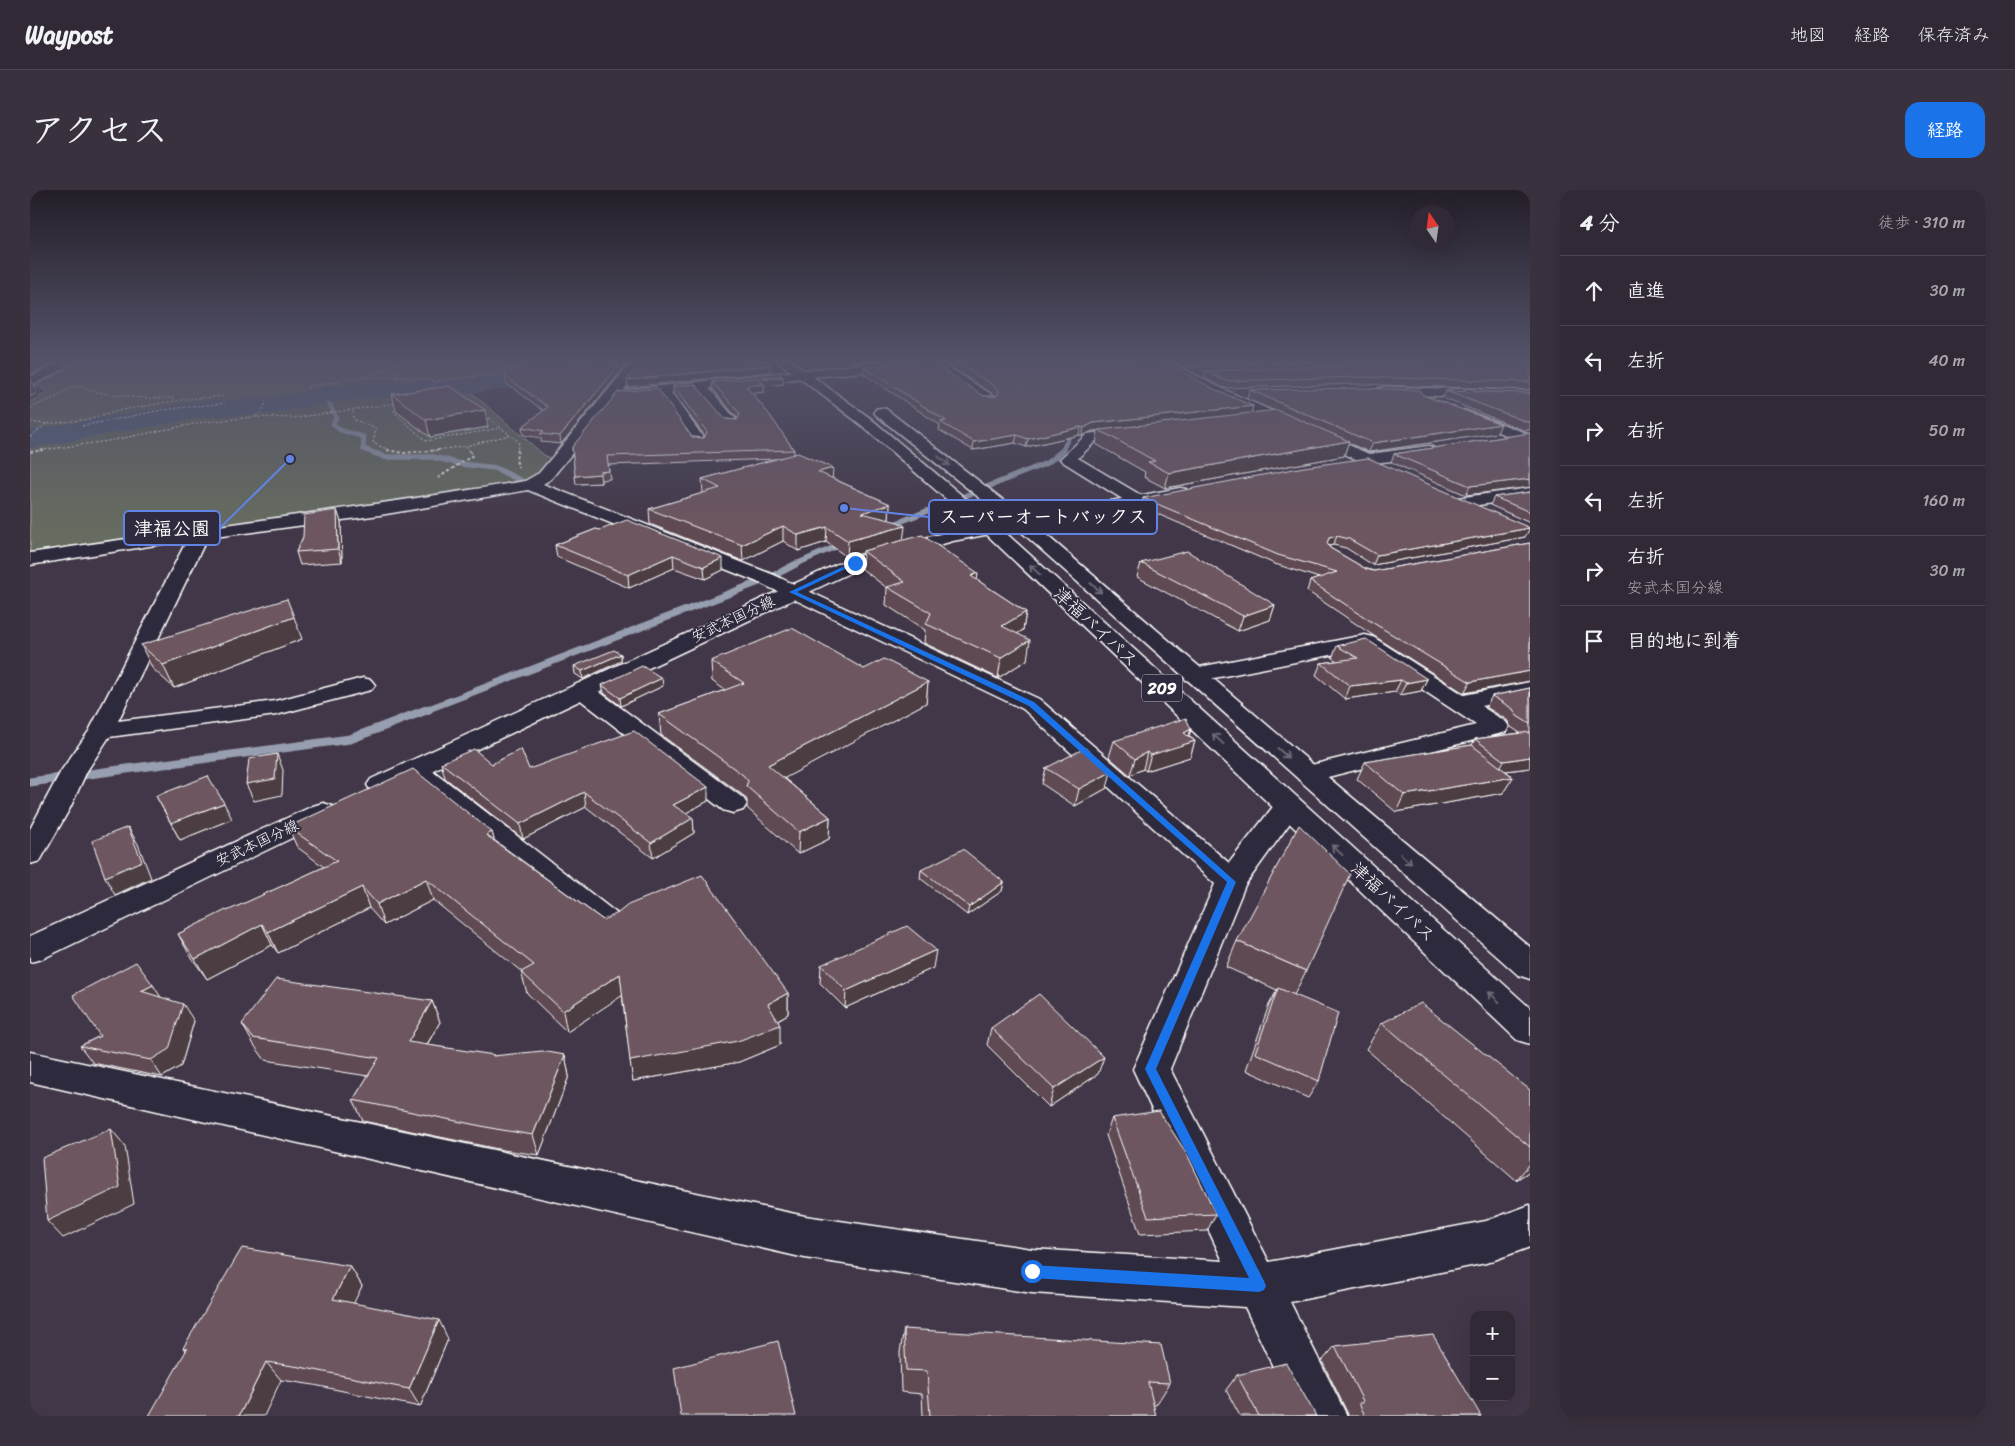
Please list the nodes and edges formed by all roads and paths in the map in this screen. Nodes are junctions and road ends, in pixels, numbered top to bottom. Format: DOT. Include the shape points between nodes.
graph roads {
  1 [pos="94,417"];
  2 [pos="124,417"];
  3 [pos="253,417"];
  4 [pos="263,417"];
  5 [pos="301,417"];
  6 [pos="353,417"];
  7 [pos="400,417"];
  8 [pos="487,417"];
  9 [pos="595,417"];
  10 [pos="682,417"];
  11 [pos="727,417"];
  12 [pos="861,417"];
  13 [pos="888,417"];
  14 [pos="1475,417"];
  15 [pos="1274,418"];
  16 [pos="84,420"];
  17 [pos="1245,420"];
  18 [pos="30,422"];
  19 [pos="732,423"];
  20 [pos="46,424"];
  21 [pos="92,424"];
  22 [pos="82,426"];
  23 [pos="501,428"];
  24 [pos="1149,430"];
  25 [pos="510,435"];
  26 [pos="1526,436"];
  27 [pos="30,437"];
  28 [pos="699,441"];
  29 [pos="1492,441"];
  30 [pos="466,446"];
  31 [pos="1444,449"];
  32 [pos="30,452"];
  33 [pos="1366,459"];
  34 [pos="1339,464"];
  35 [pos="552,468"];
  36 [pos="1393,471"];
  37 [pos="435,479"];
  38 [pos="530,485"];
  39 [pos="1196,490"];
  40 [pos="1530,493"];
  41 [pos="1447,494"];
  42 [pos="1138,501"];
  43 [pos="1464,502"];
  44 [pos="1489,513"];
  45 [pos="1023,524"];
  46 [pos="991,529"];
  47 [pos="200,533"];
  48 [pos="30,559"];
  49 [pos="792,592"];
  50 [pos="1194,675"];
  51 [pos="363,685"];
  52 [pos="1530,689"];
  53 [pos="582,690"];
  54 [pos="1459,703"];
  55 [pos="101,731"];
  56 [pos="414,769"];
  57 [pos="1308,774"];
  58 [pos="733,804"];
  59 [pos="1289,806"];
  60 [pos="30,854"];
  61 [pos="1231,882"];
  62 [pos="608,924"];
  63 [pos="30,950"];
  64 [pos="1530,966"];
  65 [pos="1530,1030"];
  66 [pos="30,1067"];
  67 [pos="1530,1226"];
  68 [pos="1259,1286"];
  69 [pos="1322,1416"];
  1 -- 16 [label="path"];
  2 -- 21 [label="path"];
  3 -- 32 [label="path" via="204,422"];
  4 -- 5 [label="path"];
  6 -- 30 [label="path" via="376,429 373,443 378,448 399,453"];
  7 -- 23 [label="path" via="426,442"];
  8 -- 23 [label="path"];
  9 -- 35 [label="main road"];
  10 -- 28 [label="main road"];
  11 -- 19 [label="main road"];
  12 -- 46 [label="main road, 津福バイパス / 209"];
  13 -- 45 [label="main road, 津福バイパス / 209, one-way"];
  14 -- 26 [label="main road"];
  15 -- 17 [label="main road"];
  15 -- 33 [label="main road"];
  16 -- 20 [label="path"];
  16 -- 21 [label="path"];
  18 -- 20 [label="path"];
  20 -- 27 [label="path"];
  21 -- 22 [label="path"];
  23 -- 25 [label="path"];
  24 -- 42 [label="main road" via="1092,436 1068,459"];
  25 -- 30 [label="path"];
  25 -- 35 [label="path" via="519,442 517,467"];
  26 -- 29 [label="main road"];
  30 -- 37 [label="path" via="474,455"];
  31 -- 33 [label="main road"];
  33 -- 34 [label="main road"];
  33 -- 36 [label="main road"];
  35 -- 38 [label="main road"];
  38 -- 47 [label="main road" via="380,510"];
  38 -- 49 [label="main road" via="767,579"];
  39 -- 42 [label="main road, 安武本国分線"];
  40 -- 43 [label="main road"];
  41 -- 43 [label="main road"];
  42 -- 45 [label="main road, 安武本国分線"];
  43 -- 44 [label="main road"];
  45 -- 46 [label="main road, 安武本国分線"];
  45 -- 50 [label="main road, 津福バイパス / 209, one-way"];
  46 -- 49 [label="main road, 安武本国分線" via="951,536 855,563"];
  59 -- 46 [label="main road, 津福バイパス / 209, one-way"];
  47 -- 48 [label="main road"];
  47 -- 55 [label="main road"];
  49 -- 53 [label="main road, 安武本国分線"];
  49 -- 61 [label="main road" via="1031,704"];
  50 -- 54 [label="main road" via="1365,642"];
  50 -- 57 [label="main road, 津福バイパス / 209, one-way"];
  51 -- 55 [label="main road" via="276,708"];
  52 -- 54 [label="main road"];
  53 -- 56 [label="main road, 安武本国分線"];
  53 -- 58 [label="main road"];
  54 -- 57 [label="main road" via="1498,728"];
  55 -- 60 [label="main road" via="74,771"];
  56 -- 62 [label="main road"];
  56 -- 63 [label="main road, 安武本国分線"];
  57 -- 64 [label="main road, 津福バイパス / 209, one-way"];
  59 -- 61 [label="main road"];
  65 -- 59 [label="main road, 津福バイパス / 209, one-way"];
  61 -- 68 [label="main road" via="1151,1069"];
  66 -- 68 [label="main road" via="805,1237 1032,1271"];
  67 -- 68 [label="main road" via="1486,1242"];
  68 -- 69 [label="main road"];
}
